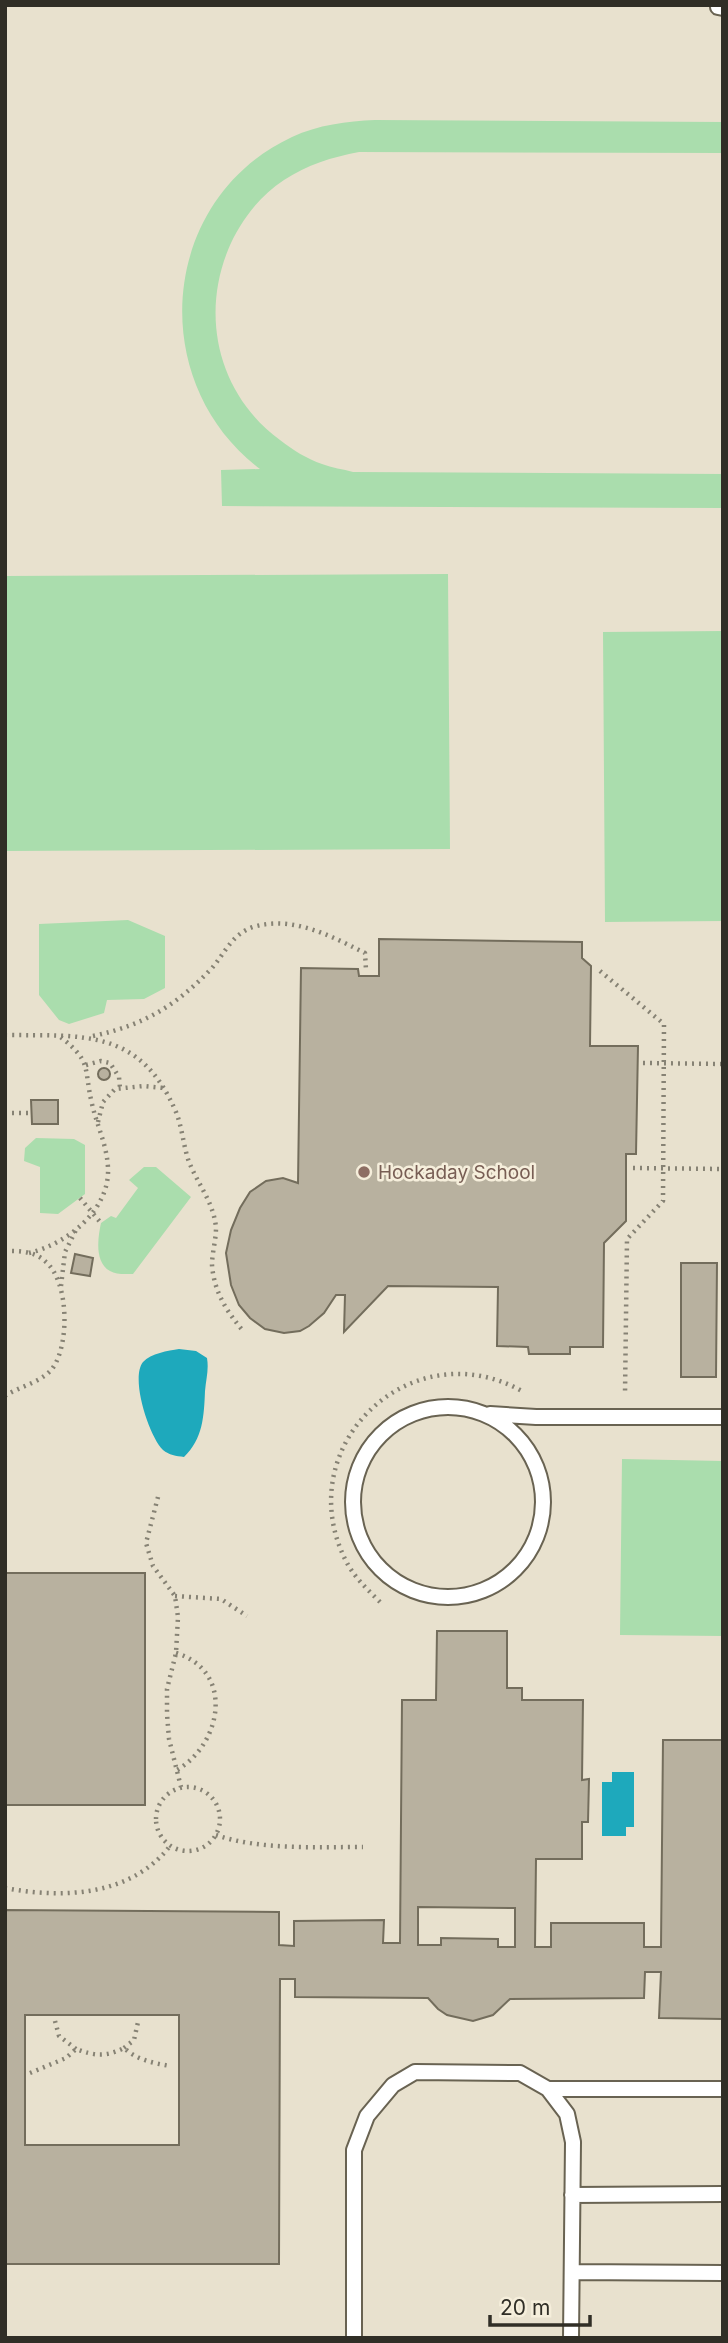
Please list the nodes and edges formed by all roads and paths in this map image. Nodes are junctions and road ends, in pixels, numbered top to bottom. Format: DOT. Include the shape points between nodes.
graph roads {
  1 [pos="366,970"];
  2 [pos="600,971"];
  3 [pos="5,1035"];
  4 [pos="58,1035"];
  5 [pos="89,1037"];
  6 [pos="643,1063"];
  7 [pos="664,1063"];
  8 [pos="723,1063"];
  9 [pos="86,1065"];
  10 [pos="120,1088"];
  11 [pos="164,1088"];
  12 [pos="5,1112"];
  13 [pos="32,1113"];
  14 [pos="98,1123"];
  15 [pos="633,1168"];
  16 [pos="663,1168"];
  17 [pos="723,1169"];
  18 [pos="80,1198"];
  19 [pos="94,1211"];
  20 [pos="101,1223"];
  21 [pos="79,1226"];
  22 [pos="5,1251"];
  23 [pos="29,1253"];
  24 [pos="61,1287"];
  25 [pos="244,1332"];
  26 [pos="529,1395"];
  27 [pos="5,1396"];
  28 [pos="625,1397"];
  29 [pos="486,1414"];
  30 [pos="723,1417"];
  31 [pos="158,1497"];
  32 [pos="175,1596"];
  33 [pos="380,1602"];
  34 [pos="247,1616"];
  35 [pos="176,1653"];
  36 [pos="177,1770"];
  37 [pos="181,1787"];
  38 [pos="216,1835"];
  39 [pos="170,1846"];
  40 [pos="363,1847"];
  41 [pos="5,1888"];
  42 [pos="55,2021"];
  43 [pos="138,2022"];
  44 [pos="124,2048"];
  45 [pos="76,2049"];
  46 [pos="170,2067"];
  47 [pos="30,2073"];
  48 [pos="548,2088"];
  49 [pos="723,2089"];
  50 [pos="723,2194"];
  51 [pos="572,2195"];
  52 [pos="572,2272"];
  53 [pos="723,2273"];
  54 [pos="354,2338"];
  55 [pos="571,2338"];
  1 -- 5 [label="path" via="365,953 312,929 287,924 251,928 230,942 213,967 162,1012 129,1028"];
  2 -- 7 [label="path" via="664,1024"];
  3 -- 4 [label="path"];
  4 -- 5 [label="path"];
  4 -- 9 [label="path"];
  5 -- 11 [label="path" via="121,1047"];
  6 -- 7 [label="path"];
  7 -- 8 [label="path"];
  7 -- 16 [label="path"];
  9 -- 10 [label="path" via="110,1063"];
  9 -- 14 [label="path"];
  10 -- 11 [label="path"];
  10 -- 14 [label="path" via="103,1102"];
  11 -- 25 [label="path" via="183,1132 191,1168 212,1212 215,1285"];
  12 -- 13 [label="path"];
  14 -- 19 [label="path" via="108,1169 106,1187"];
  15 -- 16 [label="path"];
  16 -- 17 [label="path"];
  16 -- 28 [label="path" via="663,1201 627,1239"];
  18 -- 19 [label="path"];
  19 -- 20 [label="path"];
  19 -- 21 [label="path"];
  21 -- 23 [label="path" via="52,1245"];
  21 -- 24 [label="path" via="65,1252"];
  22 -- 23 [label="path"];
  23 -- 24 [label="path" via="48,1263"];
  24 -- 27 [label="path" via="63,1332 56,1363 38,1380"];
  26 -- 33 [label="path" via="481,1375 430,1376 405,1384 363,1415 337,1460 331,1512 346,1562"];
  29 -- 29 [label="lane" via="458,1407 431,1408 405,1417 368,1451 354,1492 354,1514 364,1546 383,1572 401,1586 443,1598 465,1597 510,1576 528,1555 540,1530 544,1502 540,1474 528,1449 510,1429"];
  29 -- 30 [label="lane"];
  31 -- 32 [label="path" via="146,1543 153,1566"];
  32 -- 34 [label="path" via="221,1599"];
  32 -- 35 [label="path"];
  35 -- 36 [label="path" via="167,1689 167,1714"];
  35 -- 36 [label="path" via="189,1657 205,1673 218,1707 206,1742"];
  36 -- 37 [label="path"];
  37 -- 38 [label="path" via="191,1786 211,1796 220,1814"];
  37 -- 39 [label="path" via="163,1798 158,1808 158,1829"];
  38 -- 39 [label="path" via="190,1851"];
  38 -- 40 [label="path" via="233,1841"];
  39 -- 41 [label="path" via="158,1862 132,1880 99,1889 58,1895"];
  42 -- 45 [label="path" via="59,2036"];
  43 -- 44 [label="path" via="134,2040"];
  44 -- 45 [label="path" via="97,2056"];
  44 -- 46 [label="path" via="131,2055"];
  45 -- 47 [label="path"];
  48 -- 49 [label="lane"];
  48 -- 51 [label="lane" via="567,2114 573,2142"];
  48 -- 54 [label="lane" via="520,2073 415,2072 393,2085 367,2116 354,2150"];
  50 -- 51 [label="lane"];
  51 -- 52 [label="lane"];
  52 -- 53 [label="lane"];
  52 -- 55 [label="lane"];
}
